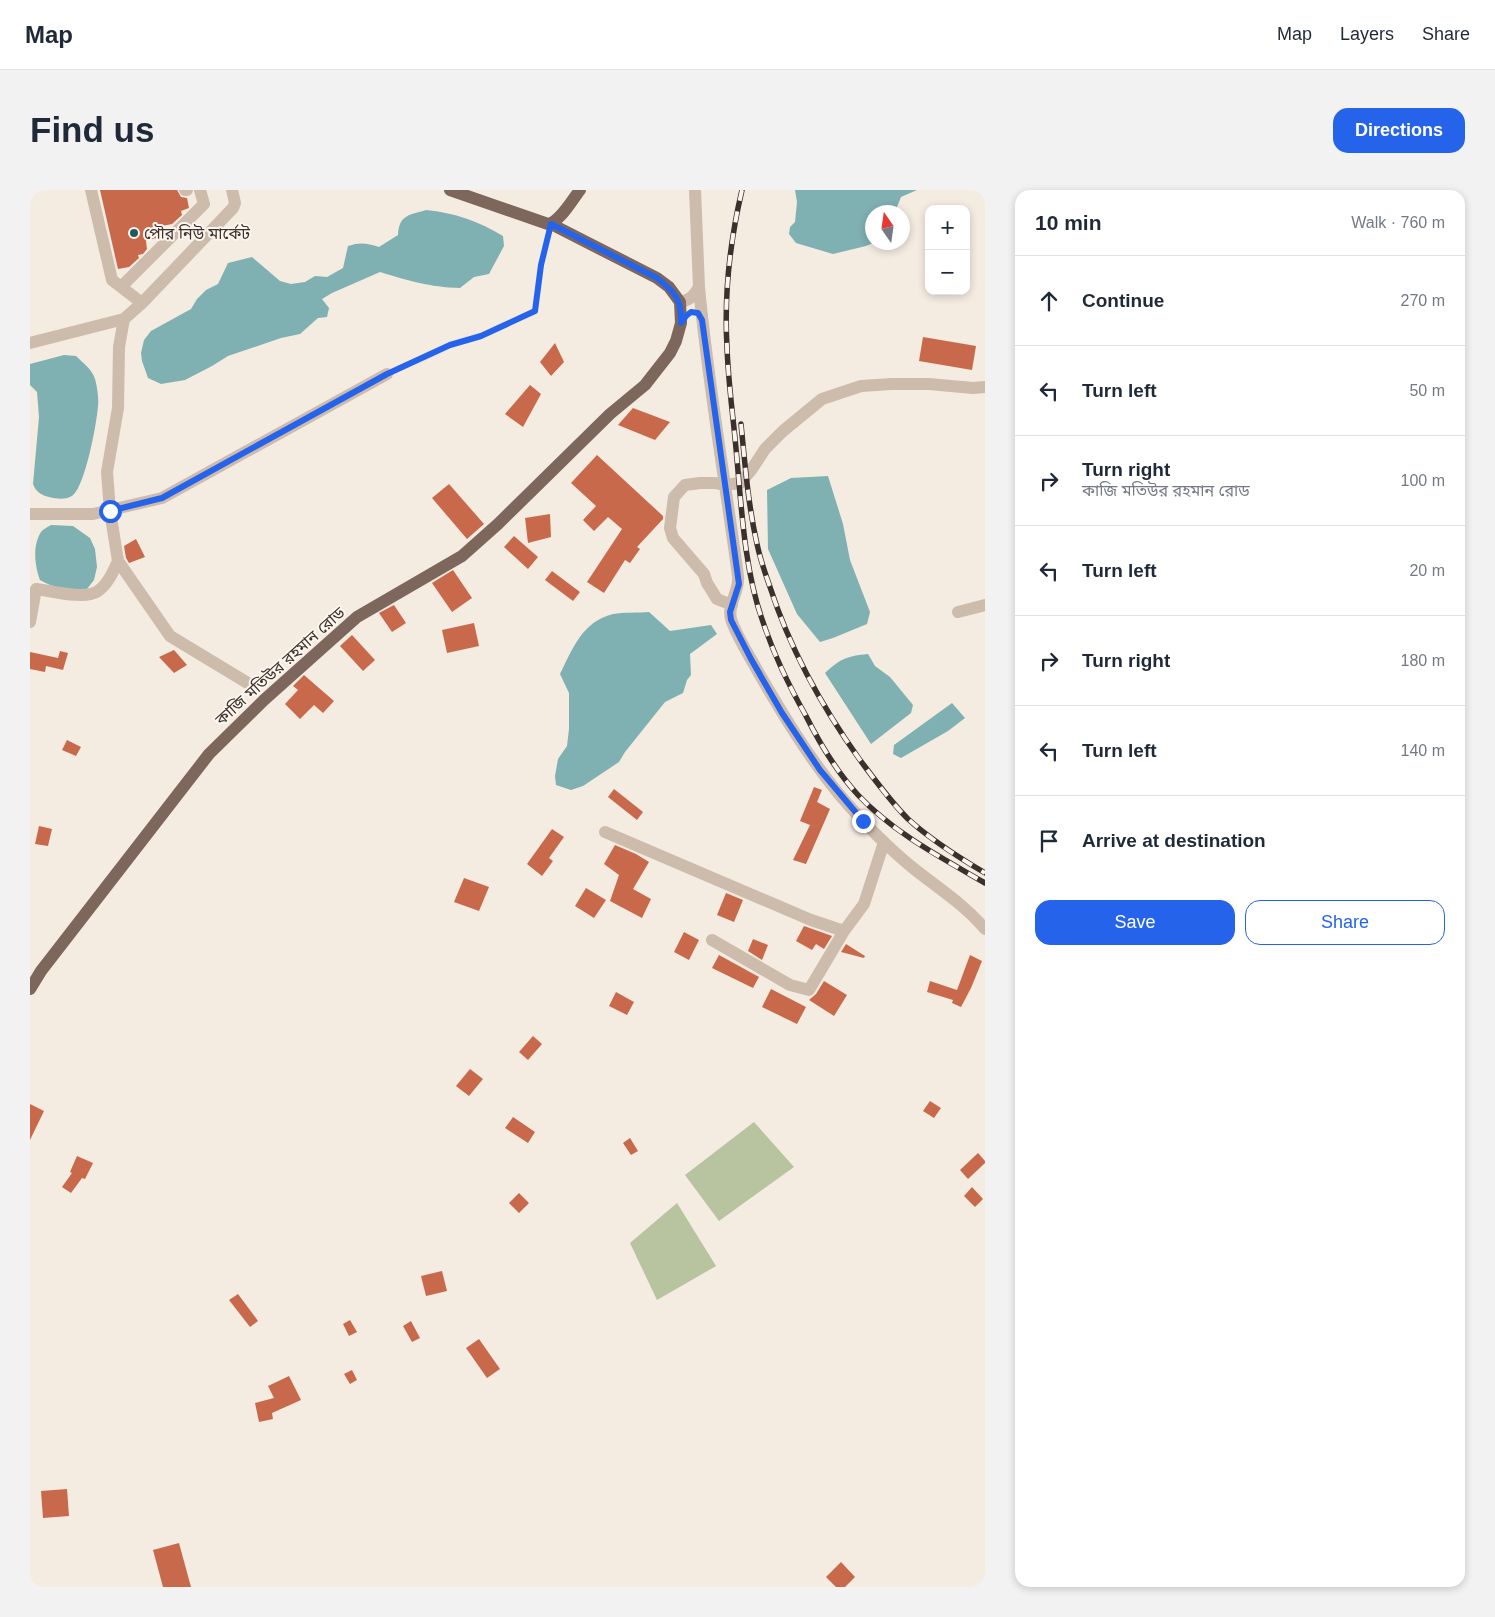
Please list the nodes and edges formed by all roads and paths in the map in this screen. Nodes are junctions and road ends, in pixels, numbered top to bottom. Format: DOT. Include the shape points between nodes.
graph roads {
  1 [pos="91,190"];
  2 [pos="200,190"];
  3 [pos="232,190"];
  4 [pos="450,190"];
  5 [pos="580,190"];
  6 [pos="695,190"];
  7 [pos="551,224"];
  8 [pos="121,287"];
  9 [pos="698,287"];
  10 [pos="680,302"];
  11 [pos="142,303"];
  12 [pos="124,319"];
  13 [pos="702,320"];
  14 [pos="681,323"];
  15 [pos="30,343"];
  16 [pos="387,374"];
  17 [pos="985,388"];
  18 [pos="724,485"];
  19 [pos="110,511"];
  20 [pos="30,514"];
  21 [pos="118,561"];
  22 [pos="33,586"];
  23 [pos="732,605"];
  24 [pos="985,605"];
  25 [pos="958,612"];
  26 [pos="30,622"];
  27 [pos="251,685"];
  28 [pos="605,832"];
  29 [pos="884,842"];
  30 [pos="985,929"];
  31 [pos="844,931"];
  32 [pos="712,940"];
  33 [pos="30,989"];
  1 -- 8 [label="street" via="112,280"];
  2 -- 8 [label="street" via="204,204"];
  3 -- 11 [label="street" via="233,208"];
  4 -- 7 [label="main road"];
  5 -- 7 [label="main road"];
  6 -- 9 [label="street" via="702,267"];
  7 -- 10 [label="main road" via="657,278"];
  7 -- 16 [label="path" via="535,311"];
  8 -- 11 [label="street"];
  9 -- 10 [label="street" via="689,300"];
  9 -- 13 [label="street"];
  10 -- 14 [label="main road, কাজি মতিউর রহমান রোড"];
  11 -- 12 [label="street"];
  12 -- 15 [label="street"];
  12 -- 19 [label="street" via="119,347 118,408 107,472"];
  13 -- 14 [label="street" via="698,313 691,312"];
  13 -- 18 [label="street"];
  14 -- 33 [label="main road, কাজি মতিউর রহমান রোড" via="670,353 645,385 610,414 498,524 462,556 357,617 209,754"];
  16 -- 19 [label="street" via="162,498"];
  17 -- 18 [label="street" via="929,384 861,386 822,399 766,449 740,483"];
  18 -- 23 [label="street" via="739,584"];
  18 -- 23 [label="street" via="685,485 674,497 670,528 673,538 704,574 717,599"];
  19 -- 20 [label="street"];
  19 -- 21 [label="street"];
  21 -- 22 [label="street" via="103,587 90,594 76,595"];
  21 -- 27 [label="street" via="170,636"];
  22 -- 26 [label="street"];
  23 -- 29 [label="street" via="731,620 782,713 820,770"];
  24 -- 25 [label="street"];
  28 -- 31 [label="street"];
  29 -- 30 [label="street" via="970,912"];
  29 -- 31 [label="street" via="864,904"];
  31 -- 32 [label="street" via="809,990 790,985"];
}
